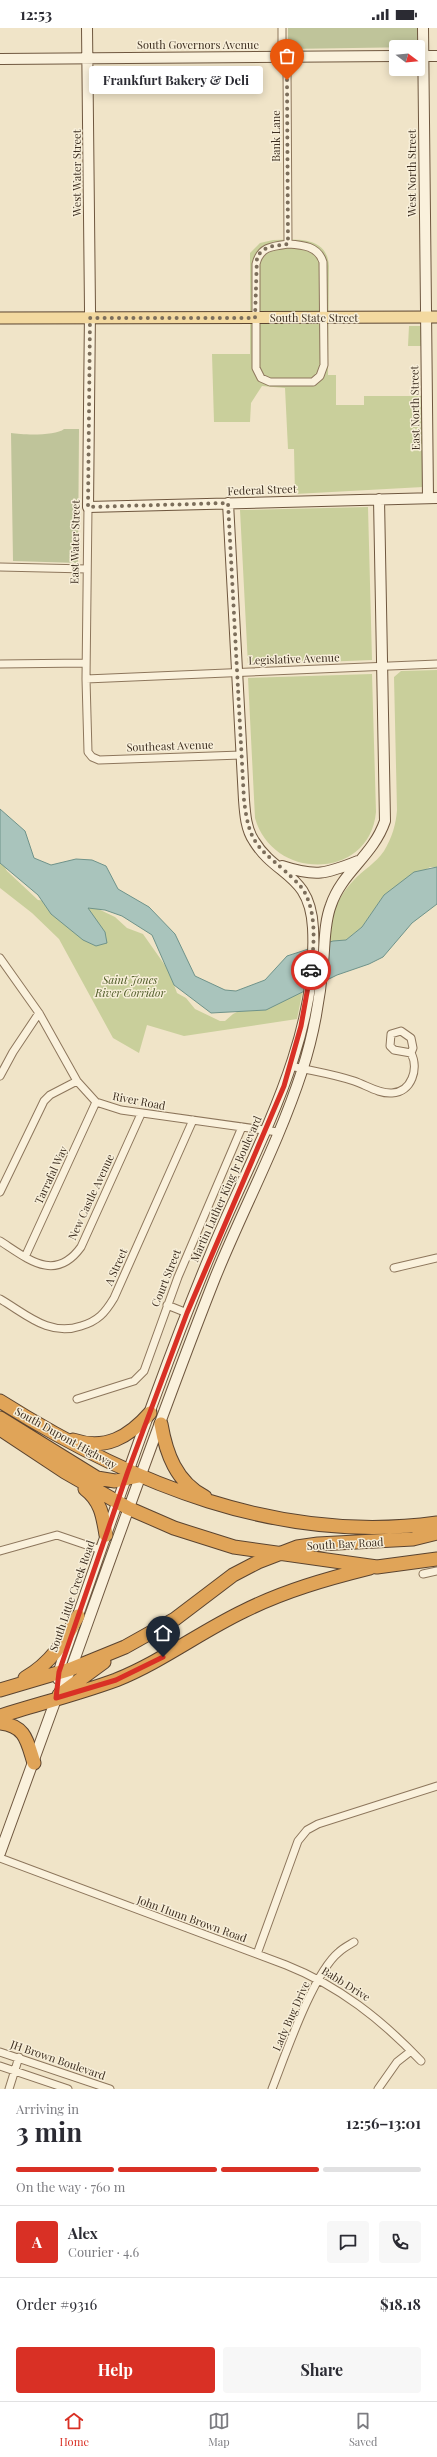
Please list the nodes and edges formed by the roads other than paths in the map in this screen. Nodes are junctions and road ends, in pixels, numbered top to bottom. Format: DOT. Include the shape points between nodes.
graph roads {
  1 [pos="87,28"];
  2 [pos="282,28"];
  3 [pos="423,28"];
  4 [pos="422,40"];
  5 [pos="389,56"];
  6 [pos="425,56"];
  7 [pos="437,56"];
  8 [pos="88,57"];
  9 [pos="286,57"];
  10 [pos="0,59"];
  11 [pos="421,76"];
  12 [pos="288,244"];
  13 [pos="322,317"];
  14 [pos="425,317"];
  15 [pos="437,317"];
  16 [pos="0,318"];
  17 [pos="90,318"];
  18 [pos="255,318"];
  19 [pos="432,498"];
  20 [pos="379,499"];
  21 [pos="228,503"];
  22 [pos="88,507"];
  23 [pos="0,567"];
  24 [pos="87,569"];
  25 [pos="86,663"];
  26 [pos="0,664"];
  27 [pos="437,664"];
  28 [pos="383,666"];
  29 [pos="237,672"];
  30 [pos="86,679"];
  31 [pos="241,755"];
  32 [pos="99,760"];
  33 [pos="361,860"];
  34 [pos="278,865"];
  35 [pos="0,958"];
  36 [pos="39,1013"];
  37 [pos="411,1053"];
  38 [pos="291,1066"];
  39 [pos="302,1069"];
  40 [pos="0,1076"];
  41 [pos="77,1081"];
  42 [pos="96,1102"];
  43 [pos="141,1114"];
  44 [pos="193,1120"];
  45 [pos="242,1127"];
  46 [pos="266,1129"];
  47 [pos="278,1132"];
  48 [pos="0,1192"];
  49 [pos="0,1241"];
  50 [pos="25,1257"];
  51 [pos="437,1258"];
  52 [pos="394,1268"];
  53 [pos="0,1299"];
  54 [pos="167,1305"];
  55 [pos="187,1313"];
  56 [pos="77,1399"];
  57 [pos="0,1400"];
  58 [pos="150,1413"];
  59 [pos="0,1418"];
  60 [pos="161,1424"];
  61 [pos="0,1429"];
  62 [pos="56,1434"];
  63 [pos="52,1464"];
  64 [pos="131,1476"];
  65 [pos="123,1505"];
  66 [pos="224,1507"];
  67 [pos="437,1523"];
  68 [pos="437,1533"];
  69 [pos="106,1535"];
  70 [pos="101,1550"];
  71 [pos="0,1551"];
  72 [pos="277,1554"];
  73 [pos="437,1559"];
  74 [pos="377,1566"];
  75 [pos="437,1571"];
  76 [pos="423,1574"];
  77 [pos="78,1616"];
  78 [pos="125,1647"];
  79 [pos="65,1670"];
  80 [pos="14,1685"];
  81 [pos="0,1690"];
  82 [pos="56,1698"];
  83 [pos="0,1716"];
  84 [pos="0,1723"];
  85 [pos="34,1763"];
  86 [pos="437,1786"];
  87 [pos="0,1853"];
  88 [pos="0,1858"];
  89 [pos="354,1942"];
  90 [pos="257,1954"];
  91 [pos="320,1979"];
  92 [pos="411,2051"];
  93 [pos="0,2052"];
  94 [pos="19,2057"];
  95 [pos="421,2061"];
  96 [pos="0,2066"];
  97 [pos="15,2070"];
  98 [pos="9,2089"];
  99 [pos="68,2089"];
  100 [pos="110,2089"];
  101 [pos="272,2089"];
  102 [pos="378,2089"];
  1 -- 8 [label="street, West Water Street"];
  2 -- 9 [label="street, Bank Lane" via="282,47"];
  3 -- 4 [label="street, West North Street"];
  5 -- 9 [label="street, South Governors Avenue"];
  6 -- 7 [label="street"];
  8 -- 9 [label="street, South Governors Avenue"];
  8 -- 10 [label="street, South Governors Avenue"];
  8 -- 17 [label="street, West Water Street"];
  9 -- 12 [label="street, Bank Lane"];
  11 -- 14 [label="street, West North Street"];
  12 -- 13 [label="street" via="305,245 321,256"];
  12 -- 18 [label="street" via="271,246 257,257"];
  13 -- 14 [label="main road, South State Street"];
  13 -- 18 [label="main road, South State Street"];
  13 -- 18 [label="street" via="324,365 320,376 313,382 265,381 258,374"];
  14 -- 15 [label="main road, South State Street"];
  14 -- 19 [label="street, East North Street"];
  16 -- 17 [label="main road, South State Street"];
  17 -- 18 [label="main road, South State Street"];
  17 -- 22 [label="street, East Water Street"];
  19 -- 20 [label="street, Federal Street"];
  20 -- 21 [label="street, Federal Street"];
  20 -- 28 [label="street"];
  21 -- 22 [label="street, Federal Street"];
  21 -- 29 [label="street"];
  22 -- 24 [label="street, East Water Street"];
  23 -- 24 [label="street"];
  24 -- 25 [label="street, East Water Street"];
  25 -- 26 [label="street"];
  25 -- 30 [label="street, East Water Street"];
  27 -- 28 [label="street, Legislative Avenue"];
  28 -- 29 [label="street, Legislative Avenue"];
  28 -- 33 [label="street" via="385,821 373,847"];
  29 -- 30 [label="street, Legislative Avenue"];
  29 -- 31 [label="street"];
  30 -- 32 [label="street, East Water Street" via="86,746 92,757"];
  31 -- 32 [label="street, Southeast Avenue"];
  31 -- 34 [label="street" via="247,827 262,853"];
  33 -- 34 [label="street" via="321,874 309,874"];
  33 -- 39 [label="street" via="336,893 328,918 319,993"];
  34 -- 38 [label="street, Martin Luther King Jr Boulevard" via="303,890 310,909 312,944 308,992"];
  35 -- 36 [label="street, River Road"];
  36 -- 40 [label="street"];
  36 -- 41 [label="street, River Road"];
  37 -- 39 [label="street" via="415,1066 413,1079 394,1094 374,1090 334,1075"];
  38 -- 39 [label="street"];
  38 -- 46 [label="street, Martin Luther King Jr Boulevard"];
  39 -- 47 [label="street"];
  41 -- 42 [label="street, River Road"];
  41 -- 48 [label="street" via="50,1095 44,1101"];
  42 -- 43 [label="street, River Road"];
  42 -- 50 [label="street, Tarrafal Way"];
  43 -- 44 [label="street, River Road"];
  43 -- 50 [label="street, New Castle Avenue" via="81,1247 75,1255 68,1261 54,1266 38,1264"];
  44 -- 45 [label="street, River Road"];
  44 -- 53 [label="street, A Street" via="114,1298 99,1319 71,1330 56,1330 47,1328"];
  45 -- 46 [label="street, River Road"];
  45 -- 54 [label="street, Court Street"];
  46 -- 47 [label="street, River Road"];
  46 -- 55 [label="street, Martin Luther King Jr Boulevard"];
  47 -- 60 [label="street" via="235,1227"];
  49 -- 50 [label="street, New Castle Avenue"];
  51 -- 52 [label="street"];
  54 -- 55 [label="street"];
  54 -- 56 [label="street, Court Street" via="140,1377"];
  55 -- 58 [label="street, Martin Luther King Jr Boulevard"];
  57 -- 62 [label="highway, South Dupont Highway"];
  58 -- 62 [label="highway" via="131,1432 113,1441 77,1441"];
  58 -- 64 [label="street, Martin Luther King Jr Boulevard"];
  59 -- 64 [label="highway" via="96,1478 106,1481"];
  60 -- 64 [label="street"];
  60 -- 66 [label="highway" via="164,1442 178,1474 201,1494"];
  61 -- 63 [label="highway"];
  62 -- 64 [label="highway, South Dupont Highway"];
  63 -- 65 [label="highway"];
  63 -- 69 [label="highway" via="98,1501"];
  64 -- 65 [label="street"];
  64 -- 65 [label="street"];
  64 -- 66 [label="highway, South Dupont Highway"];
  65 -- 69 [label="street, South Little Creek Road"];
  65 -- 72 [label="highway" via="174,1528 234,1547"];
  65 -- 79 [label="street, South Little Creek Road"];
  66 -- 67 [label="highway, South Dupont Highway" via="310,1524 365,1527"];
  68 -- 72 [label="highway, South Bay Road" via="413,1539 318,1544 297,1547"];
  69 -- 70 [label="street, South Little Creek Road"];
  70 -- 71 [label="street" via="57,1535"];
  70 -- 77 [label="street, South Little Creek Road"];
  72 -- 74 [label="highway"];
  72 -- 78 [label="highway, South Bay Road" via="233,1575 175,1619"];
  73 -- 74 [label="highway"];
  74 -- 82 [label="highway" via="289,1591 242,1612 174,1652 128,1674"];
  75 -- 76 [label="street"];
  77 -- 79 [label="street, South Little Creek Road"];
  77 -- 80 [label="highway" via="63,1643 48,1662"];
  78 -- 79 [label="highway, South Bay Road"];
  78 -- 82 [label="highway" via="78,1679"];
  79 -- 80 [label="highway, South Bay Road"];
  79 -- 82 [label="street, South Little Creek Road"];
  80 -- 81 [label="highway, South Bay Road"];
  82 -- 83 [label="highway"];
  82 -- 85 [label="street, South Little Creek Road"];
  84 -- 85 [label="highway" via="15,1726 22,1731"];
  85 -- 87 [label="street, South Little Creek Road"];
  86 -- 90 [label="street, John Hunn Brown Road" via="318,1824 307,1830 295,1849"];
  88 -- 90 [label="street, John Hunn Brown Road"];
  89 -- 91 [label="street, Lady Bug Drive" via="338,1952"];
  90 -- 91 [label="street, Babb Drive"];
  91 -- 92 [label="street, Babb Drive" via="368,2011"];
  91 -- 101 [label="street, Lady Bug Drive" via="296,2027"];
  92 -- 95 [label="street, Babb Drive"];
  92 -- 102 [label="street" via="397,2062"];
  93 -- 94 [label="street, JH Brown Boulevard"];
  94 -- 97 [label="street"];
  94 -- 100 [label="street, JH Brown Boulevard"];
  96 -- 97 [label="street"];
  97 -- 98 [label="street"];
  97 -- 99 [label="street"];
}
